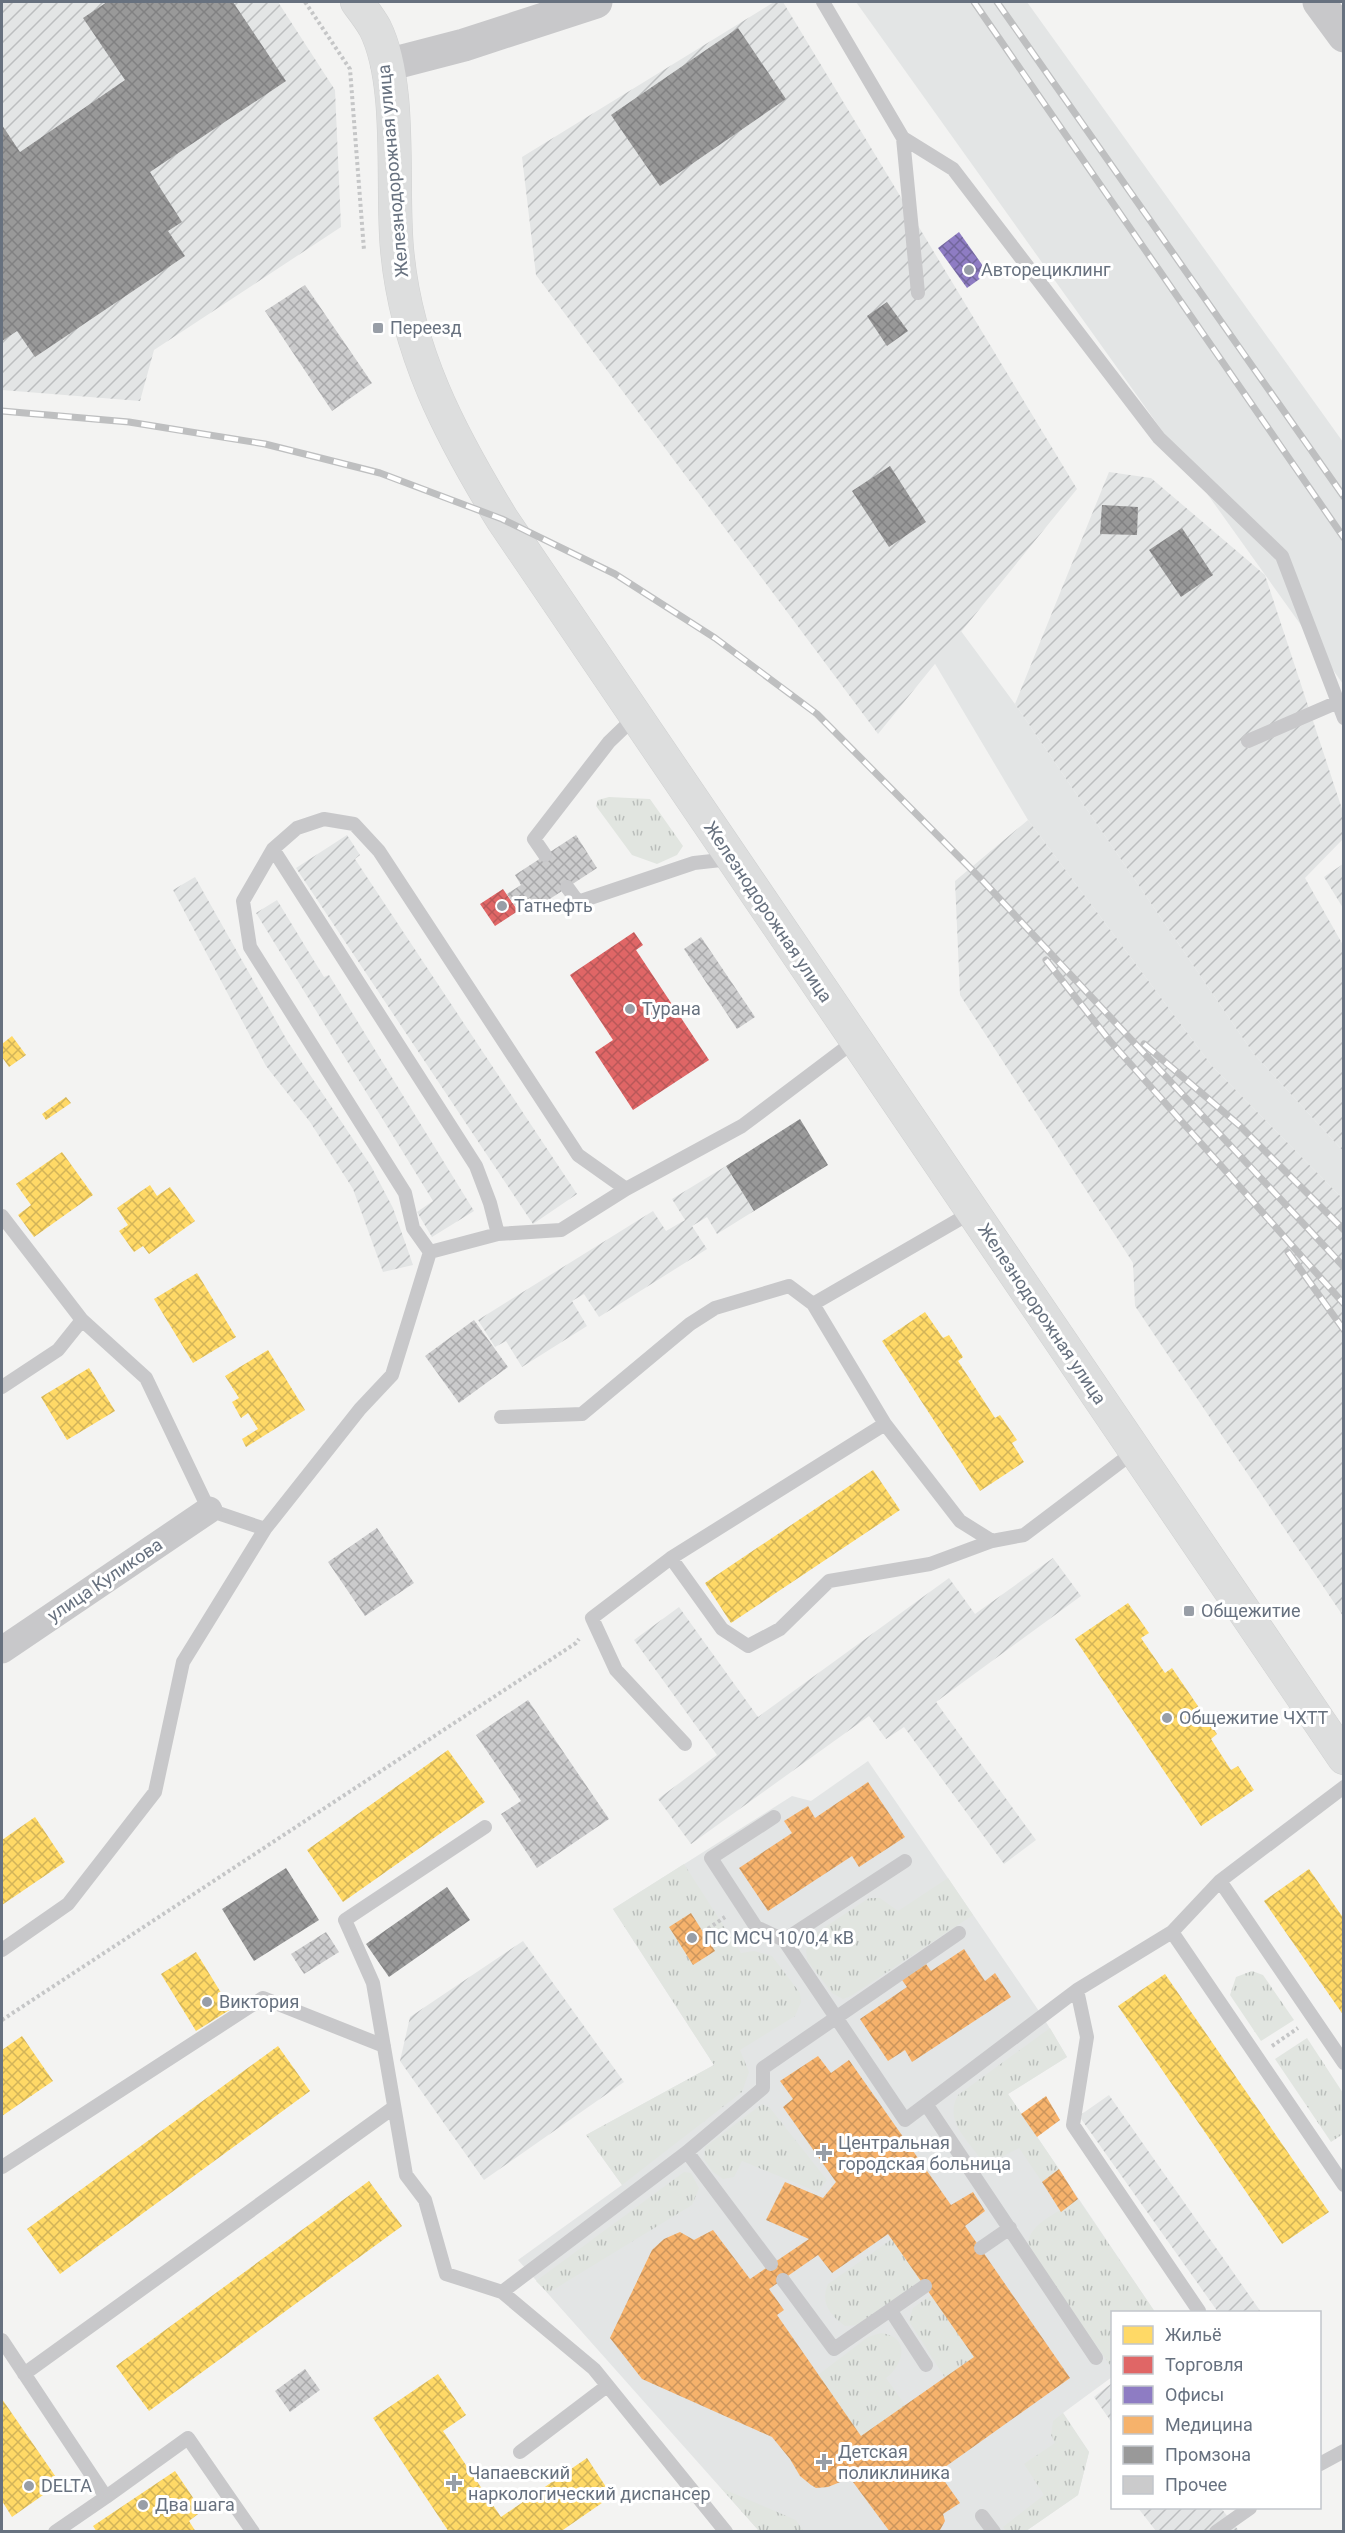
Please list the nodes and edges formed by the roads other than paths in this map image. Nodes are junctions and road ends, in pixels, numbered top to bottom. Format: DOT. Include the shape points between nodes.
graph roads {
  1 [pos="357,2"];
  2 [pos="596,2"];
  3 [pos="823,2"];
  4 [pos="1319,2"];
  5 [pos="1344,36"];
  6 [pos="387,65"];
  7 [pos="903,138"];
  8 [pos="918,293"];
  9 [pos="1338,702"];
  10 [pos="636,717"];
  11 [pos="1344,718"];
  12 [pos="1248,741"];
  13 [pos="273,849"];
  14 [pos="545,855"];
  15 [pos="732,859"];
  16 [pos="567,887"];
  17 [pos="856,1040"];
  18 [pos="626,1189"];
  19 [pos="972,1212"];
  20 [pos="2,1216"];
  21 [pos="498,1234"];
  22 [pos="430,1252"];
  23 [pos="813,1304"];
  24 [pos="82,1320"];
  25 [pos="2,1387"];
  26 [pos="501,1417"];
  27 [pos="885,1424"];
  28 [pos="1135,1451"];
  29 [pos="209,1510"];
  30 [pos="265,1529"];
  31 [pos="992,1541"];
  32 [pos="670,1558"];
  33 [pos="2,1650"];
  34 [pos="685,1744"];
  35 [pos="1344,1758"];
  36 [pos="1344,1787"];
  37 [pos="774,1817"];
  38 [pos="484,1827"];
  39 [pos="905,1861"];
  40 [pos="1220,1881"];
  41 [pos="1172,1932"];
  42 [pos="959,1933"];
  43 [pos="784,1940"];
  44 [pos="2,1950"];
  45 [pos="1077,1990"];
  46 [pos="835,2018"];
  47 [pos="384,2046"];
  48 [pos="1344,2063"];
  49 [pos="926,2104"];
  50 [pos="393,2108"];
  51 [pos="687,2152"];
  52 [pos="2,2167"];
  53 [pos="1344,2185"];
  54 [pos="1010,2228"];
  55 [pos="981,2248"];
  56 [pos="771,2265"];
  57 [pos="783,2280"];
  58 [pos="925,2286"];
  59 [pos="502,2292"];
  60 [pos="891,2310"];
  61 [pos="1199,2311"];
  62 [pos="2,2340"];
  63 [pos="1096,2358"];
  64 [pos="926,2365"];
  65 [pos="24,2374"];
  66 [pos="607,2386"];
  67 [pos="1344,2451"];
  68 [pos="520,2452"];
  69 [pos="1321,2463"];
  70 [pos="106,2497"];
  71 [pos="1249,2509"];
  72 [pos="982,2516"];
  73 [pos="55,2532"];
  74 [pos="253,2532"];
  75 [pos="726,2532"];
  76 [pos="994,2532"];
  77 [pos="1216,2532"];
  1 -- 6 [label="main road, Железнодорожная улица" via="375,28"];
  2 -- 6 [label="street" via="464,45"];
  3 -- 7 [label="lane"];
  4 -- 5 [label="street"];
  6 -- 10 [label="main road, Железнодорожная улица" via="393,115 397,250 410,323 430,384 458,446 501,519"];
  7 -- 8 [label="lane"];
  7 -- 9 [label="lane" via="953,168 1159,438 1282,556"];
  9 -- 11 [label="lane"];
  9 -- 12 [label="lane"];
  10 -- 14 [label="lane" via="609,742 534,839"];
  10 -- 15 [label="main road, Железнодорожная улица"];
  13 -- 18 [label="lane" via="297,828 324,819 354,824 379,851 578,1155"];
  13 -- 21 [label="lane" via="476,1166"];
  13 -- 22 [label="lane" via="243,902 250,947 405,1193 413,1228"];
  15 -- 16 [label="lane" via="694,863 578,902"];
  15 -- 17 [label="main road, Железнодорожная улица"];
  17 -- 18 [label="lane" via="742,1126"];
  17 -- 19 [label="main road, Железнодорожная улица"];
  18 -- 21 [label="lane" via="561,1230"];
  19 -- 23 [label="lane"];
  19 -- 28 [label="main road, Железнодорожная улица"];
  20 -- 24 [label="lane"];
  21 -- 22 [label="lane"];
  22 -- 30 [label="lane" via="392,1375 360,1409"];
  23 -- 26 [label="lane" via="789,1286 715,1308 690,1324 582,1414"];
  23 -- 27 [label="lane"];
  24 -- 25 [label="lane" via="58,1350"];
  24 -- 29 [label="lane" via="146,1378"];
  27 -- 31 [label="lane" via="960,1521"];
  27 -- 32 [label="lane"];
  28 -- 31 [label="lane" via="1024,1535"];
  28 -- 35 [label="main road, Железнодорожная улица"];
  29 -- 30 [label="lane"];
  29 -- 33 [label="street, улица Куликова"];
  30 -- 44 [label="lane" via="183,1662 155,1792 68,1904"];
  31 -- 32 [label="lane" via="930,1564 829,1581 780,1629 748,1646 722,1629"];
  32 -- 34 [label="lane" via="592,1618 616,1670"];
  36 -- 40 [label="lane"];
  37 -- 43 [label="lane" via="711,1858 756,1927"];
  38 -- 47 [label="lane" via="345,1920 373,1983"];
  39 -- 43 [label="lane"];
  40 -- 41 [label="lane"];
  40 -- 48 [label="lane"];
  41 -- 45 [label="lane"];
  41 -- 53 [label="lane"];
  42 -- 46 [label="lane"];
  43 -- 46 [label="lane"];
  45 -- 49 [label="lane"];
  45 -- 61 [label="lane" via="1087,2037 1072,2125"];
  46 -- 49 [label="lane" via="904,2120"];
  46 -- 51 [label="lane" via="764,2068 763,2088"];
  47 -- 50 [label="lane"];
  47 -- 52 [label="lane" via="262,1998"];
  49 -- 54 [label="lane"];
  50 -- 59 [label="lane" via="406,2175 425,2200 446,2274"];
  50 -- 65 [label="lane"];
  51 -- 56 [label="lane"];
  51 -- 59 [label="lane"];
  54 -- 55 [label="lane"];
  54 -- 63 [label="lane"];
  57 -- 60 [label="lane" via="834,2349"];
  58 -- 60 [label="lane"];
  59 -- 66 [label="lane" via="594,2369"];
  60 -- 64 [label="lane"];
  62 -- 65 [label="lane"];
  65 -- 70 [label="lane"];
  66 -- 68 [label="lane"];
  66 -- 75 [label="lane"];
  67 -- 69 [label="lane"];
  70 -- 73 [label="lane"];
  70 -- 74 [label="lane" via="188,2438"];
  71 -- 77 [label="lane"];
  72 -- 76 [label="lane"];
}
